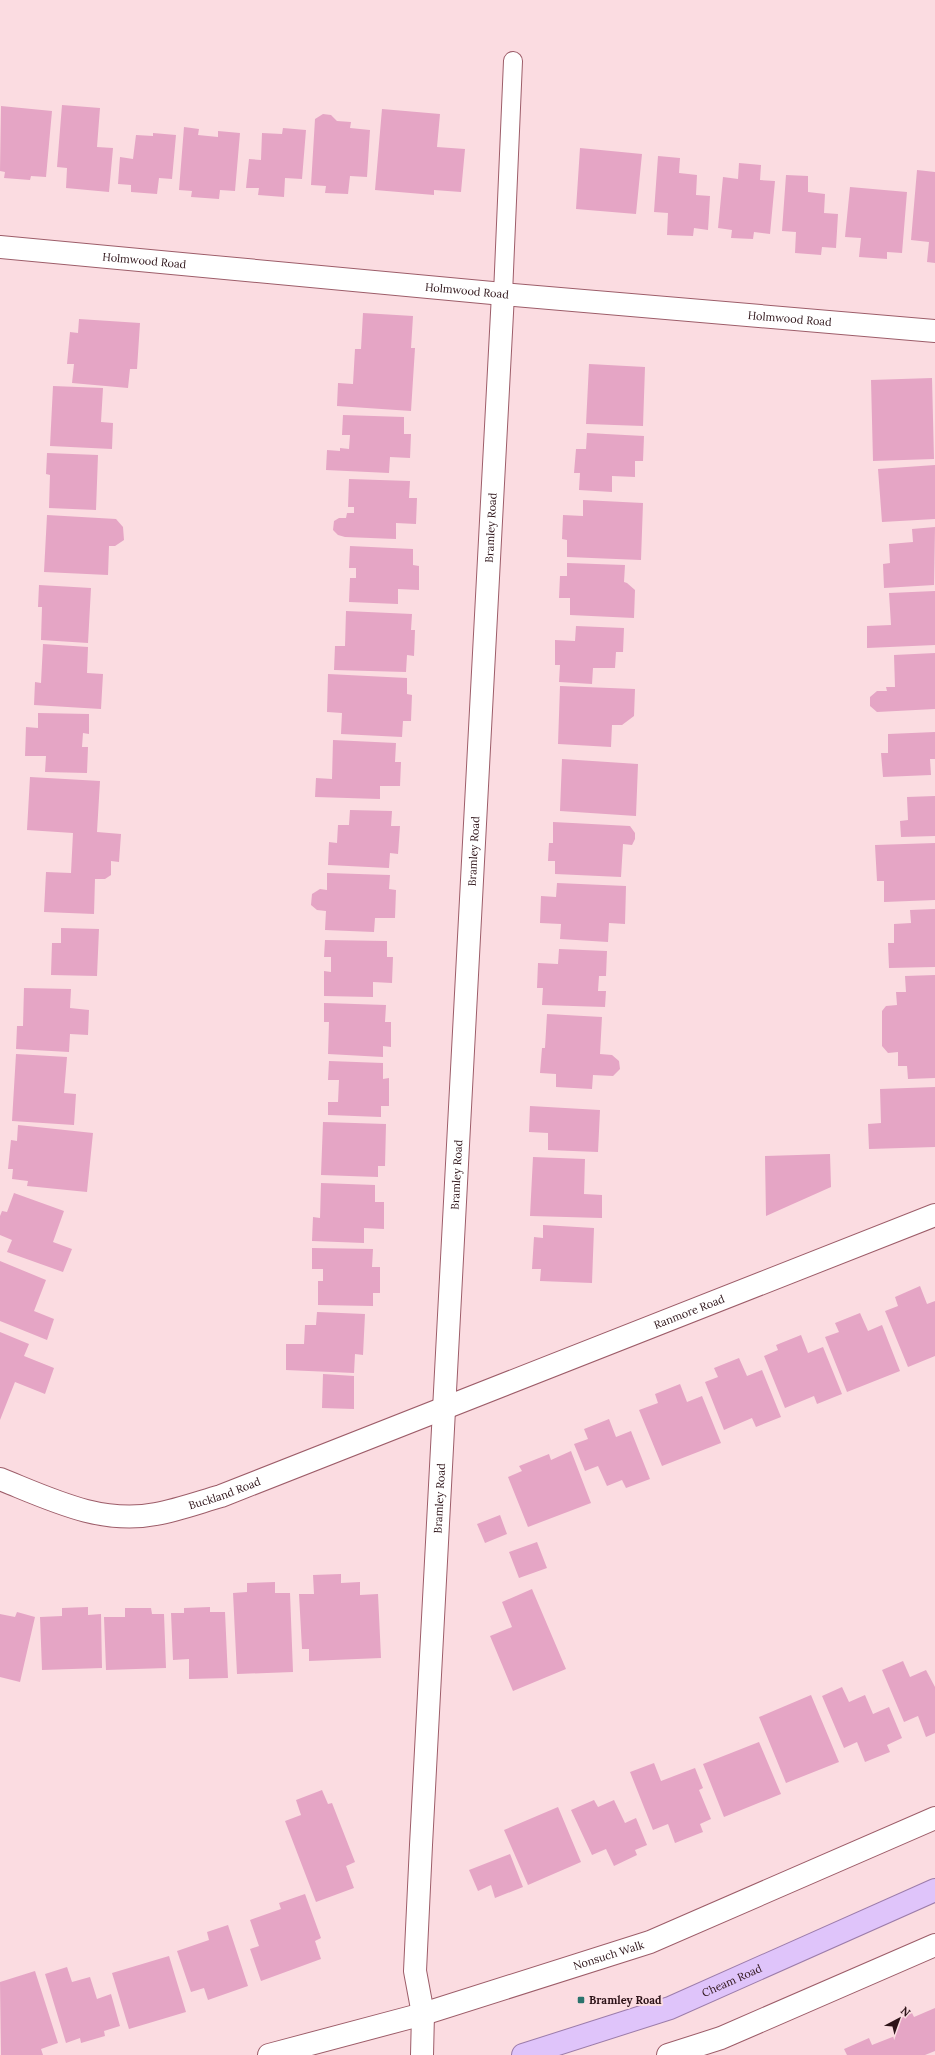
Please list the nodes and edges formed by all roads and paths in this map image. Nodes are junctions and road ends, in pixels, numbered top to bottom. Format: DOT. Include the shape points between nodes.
graph roads {
  1 [pos="514,61"];
  2 [pos="0,247"];
  3 [pos="503,294"];
  4 [pos="935,331"];
  5 [pos="935,1215"];
  6 [pos="443,1409"];
  7 [pos="0,1479"];
  8 [pos="935,1818"];
  9 [pos="935,1890"];
  10 [pos="935,1945"];
  11 [pos="423,2014"];
  12 [pos="724,2047"];
  13 [pos="269,2055"];
  14 [pos="422,2055"];
  15 [pos="523,2055"];
  16 [pos="668,2055"];
  1 -- 3 [label="lane"];
  2 -- 3 [label="street, Holmwood Road"];
  3 -- 4 [label="street, Holmwood Road"];
  3 -- 6 [label="street, Bramley Road"];
  5 -- 6 [label="street, Ranmore Road"];
  6 -- 7 [label="street, Buckland Road" via="222,1496 156,1514 123,1517 92,1514"];
  6 -- 11 [label="street, Bramley Road" via="415,1971"];
  8 -- 11 [label="street, Nonsuch Walk" via="650,1942"];
  9 -- 15 [label="highway, Cheam Road" via="670,2008"];
  10 -- 12 [label="street"];
  11 -- 13 [label="street, Nonsuch Walk"];
  11 -- 14 [label="street, Bramley Road"];
  12 -- 16 [label="street"];
}
